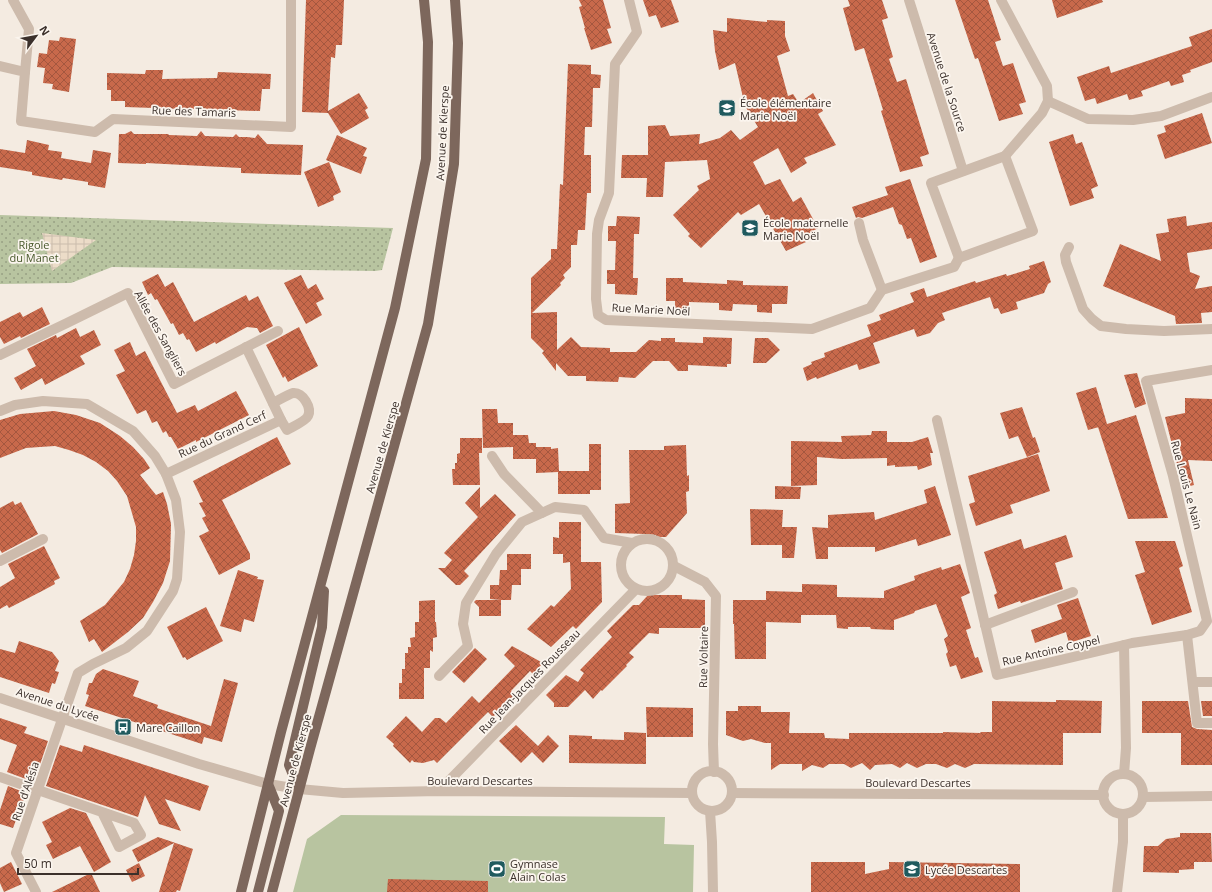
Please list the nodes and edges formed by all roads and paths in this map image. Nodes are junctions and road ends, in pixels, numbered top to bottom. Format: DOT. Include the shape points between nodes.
graph roads {
  1 [pos="13,0"];
  2 [pos="291,0"];
  3 [pos="424,0"];
  4 [pos="455,0"];
  5 [pos="628,0"];
  6 [pos="909,0"];
  7 [pos="1001,0"];
  8 [pos="0,66"];
  9 [pos="25,72"];
  10 [pos="1212,97"];
  11 [pos="1048,101"];
  12 [pos="1005,156"];
  13 [pos="963,171"];
  14 [pos="859,224"];
  15 [pos="1069,247"];
  16 [pos="959,258"];
  17 [pos="882,290"];
  18 [pos="1212,329"];
  19 [pos="278,331"];
  20 [pos="246,347"];
  21 [pos="0,354"];
  22 [pos="1212,370"];
  23 [pos="273,402"];
  24 [pos="0,411"];
  25 [pos="281,420"];
  26 [pos="937,420"];
  27 [pos="492,456"];
  28 [pos="166,474"];
  29 [pos="542,513"];
  30 [pos="43,539"];
  31 [pos="632,543"];
  32 [pos="0,561"];
  33 [pos="674,566"];
  34 [pos="325,570"];
  35 [pos="636,589"];
  36 [pos="1073,592"];
  37 [pos="985,625"];
  38 [pos="1187,635"];
  39 [pos="1124,645"];
  40 [pos="439,676"];
  41 [pos="1193,682"];
  42 [pos="1212,682"];
  43 [pos="0,698"];
  44 [pos="62,718"];
  45 [pos="1212,723"];
  46 [pos="714,772"];
  47 [pos="1124,774"];
  48 [pos="0,777"];
  49 [pos="268,784"];
  50 [pos="299,789"];
  51 [pos="38,790"];
  52 [pos="439,791"];
  53 [pos="692,793"];
  54 [pos="732,793"];
  55 [pos="1104,795"];
  56 [pos="1212,796"];
  57 [pos="1143,797"];
  58 [pos="710,811"];
  59 [pos="102,812"];
  60 [pos="1123,814"];
  61 [pos="32,891"];
  62 [pos="241,892"];
  63 [pos="258,892"];
  64 [pos="272,892"];
  65 [pos="713,892"];
  66 [pos="1117,892"];
  1 -- 9 [label="street, Rue des Tamaris" via="29,29"];
  2 -- 9 [label="street, Rue des Tamaris" via="291,127 113,120 95,132 22,120"];
  3 -- 34 [label="main road, Avenue de Kierspe" via="428,42 426,159 395,308"];
  4 -- 50 [label="main road, Avenue de Kierspe" via="458,43 454,164 428,324"];
  5 -- 17 [label="street, Rue Marie Noël" via="637,32 615,64 610,193 599,220 597,234 598,315 606,320 812,329 870,308"];
  6 -- 13 [label="street, Avenue de la Source"];
  7 -- 11 [label="street" via="1046,86"];
  8 -- 9 [label="street"];
  10 -- 11 [label="street" via="1161,116 1133,120 1088,119"];
  11 -- 12 [label="street" via="1042,113"];
  12 -- 13 [label="street"];
  12 -- 16 [label="street" via="1033,231"];
  13 -- 16 [label="street" via="931,182"];
  14 -- 17 [label="street"];
  15 -- 18 [label="street" via="1065,255 1066,262 1083,309 1102,326 1164,332"];
  16 -- 17 [label="street" via="954,267"];
  19 -- 20 [label="street, Allée des Sangliers"];
  20 -- 21 [label="street, Allée des Sangliers" via="174,384 128,293"];
  20 -- 23 [label="street, Rue du Grand Cerf"];
  22 -- 38 [label="street, Rue Louis Le Nain" via="1146,381 1173,476 1207,621 1200,631"];
  23 -- 25 [label="street, Rue du Grand Cerf"];
  23 -- 25 [label="street" via="294,393 305,398 309,408 309,416 306,419 287,430"];
  24 -- 28 [label="street, Rue d'Alésia" via="15,405 44,401 87,404 133,432 155,456"];
  25 -- 28 [label="street, Rue du Grand Cerf"];
  26 -- 37 [label="street, Rue Antoine Coypel"];
  27 -- 29 [label="street" via="504,474"];
  28 -- 44 [label="street, Rue d'Alésia" via="176,500 180,532 174,592 147,631 126,648 78,673"];
  29 -- 31 [label="street" via="555,507 584,510 604,538"];
  29 -- 40 [label="street" via="522,522 496,554 466,603 462,624 468,646"];
  30 -- 32 [label="street"];
  31 -- 33 [label="street" via="652,538 660,541 673,556"];
  31 -- 35 [label="street" via="626,549 621,565 627,582"];
  33 -- 35 [label="street" via="669,580 662,587 645,591"];
  33 -- 46 [label="street, Rue Voltaire" via="705,582 716,596"];
  34 -- 49 [label="main road, Avenue de Kierspe"];
  34 -- 50 [label="main road" via="322,627 289,765"];
  35 -- 52 [label="street, Rue Jean-Jacques Rousseau"];
  36 -- 37 [label="street"];
  37 -- 39 [label="street, Rue Antoine Coypel" via="997,675"];
  38 -- 39 [label="street, Rue Louis Le Nain"];
  38 -- 41 [label="street"];
  39 -- 47 [label="street"];
  41 -- 42 [label="street"];
  41 -- 45 [label="street" via="1197,723"];
  43 -- 44 [label="street, Avenue du Lycée"];
  44 -- 49 [label="street, Avenue du Lycée" via="199,764"];
  44 -- 51 [label="street, Rue d'Alésia"];
  46 -- 53 [label="street" via="699,777 695,781"];
  46 -- 54 [label="street" via="720,773 729,781"];
  47 -- 55 [label="street" via="1112,778 1107,783"];
  47 -- 57 [label="street" via="1136,779 1143,790"];
  48 -- 51 [label="street"];
  49 -- 50 [label="street, Boulevard Descartes"];
  49 -- 62 [label="main road, Avenue de Kierspe"];
  49 -- 63 [label="main road" via="279,811"];
  50 -- 52 [label="street, Boulevard Descartes" via="343,793"];
  50 -- 64 [label="main road, Avenue de Kierspe"];
  51 -- 59 [label="street"];
  51 -- 61 [label="street, Rue d'Alésia" via="16,853"];
  52 -- 53 [label="street, Boulevard Descartes"];
  53 -- 58 [label="street" via="696,803"];
  54 -- 55 [label="street, Boulevard Descartes"];
  54 -- 58 [label="street" via="727,804 716,811"];
  55 -- 60 [label="street" via="1104,801 1112,811"];
  56 -- 57 [label="street"];
  57 -- 60 [label="street" via="1134,811"];
  58 -- 65 [label="street"];
  60 -- 66 [label="street" via="1123,842"];
}
